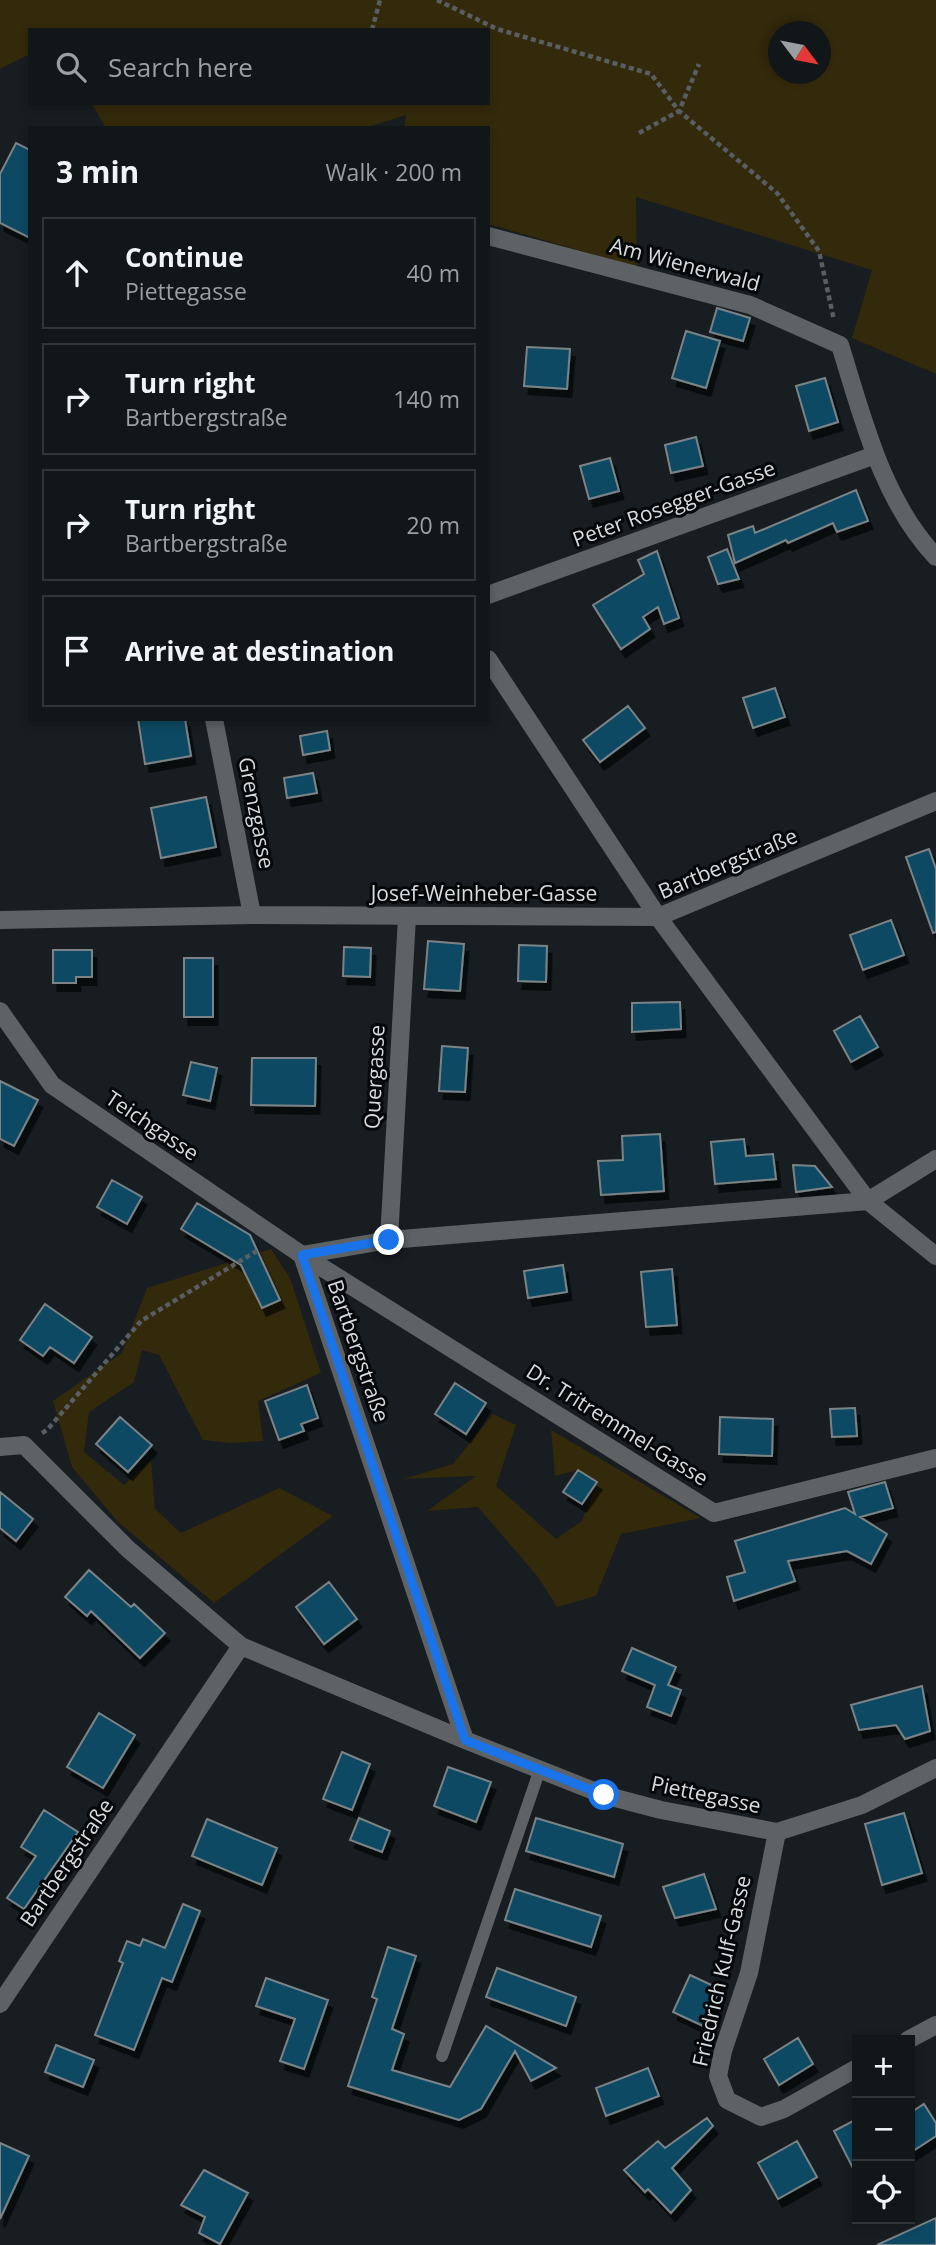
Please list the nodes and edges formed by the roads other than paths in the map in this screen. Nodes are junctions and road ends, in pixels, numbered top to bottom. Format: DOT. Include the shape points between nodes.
graph roads {
  1 [pos="490,237"];
  2 [pos="875,455"];
  3 [pos="936,558"];
  4 [pos="490,594"];
  5 [pos="490,662"];
  6 [pos="214,721"];
  7 [pos="936,801"];
  8 [pos="252,915"];
  9 [pos="407,917"];
  10 [pos="658,917"];
  11 [pos="0,920"];
  12 [pos="0,1011"];
  13 [pos="936,1159"];
  14 [pos="867,1201"];
  15 [pos="389,1240"];
  16 [pos="302,1255"];
  17 [pos="936,1256"];
  18 [pos="0,1447"];
  19 [pos="936,1458"];
  20 [pos="241,1646"];
  21 [pos="465,1740"];
  22 [pos="936,1768"];
  23 [pos="540,1769"];
  24 [pos="777,1832"];
  25 [pos="0,2004"];
  26 [pos="936,2025"];
  27 [pos="915,2036"];
  28 [pos="442,2056"];
  29 [pos="852,2071"];
  1 -- 2 [label="street, Am Wienerwald" via="750,305 840,345"];
  2 -- 3 [label="street" via="918,539"];
  2 -- 4 [label="street, Peter Rosegger-Gasse"];
  5 -- 10 [label="street, Josef-Weinheber-Gasse"];
  6 -- 8 [label="street, Grenzgasse"];
  7 -- 10 [label="street, Bartbergstraße"];
  8 -- 9 [label="street, Josef-Weinheber-Gasse"];
  8 -- 11 [label="street, Josef-Weinheber-Gasse"];
  9 -- 10 [label="street, Josef-Weinheber-Gasse"];
  9 -- 15 [label="street, Quergasse"];
  10 -- 14 [label="street, Bartbergstraße"];
  12 -- 16 [label="street, Teichgasse" via="52,1085"];
  13 -- 14 [label="street"];
  14 -- 15 [label="street, Bartbergstraße"];
  14 -- 17 [label="street"];
  15 -- 16 [label="street, Bartbergstraße"];
  16 -- 19 [label="street, Dr. Tritremmel-Gasse" via="715,1513"];
  16 -- 21 [label="street, Bartbergstraße"];
  18 -- 20 [label="street" via="24,1445 128,1549"];
  20 -- 21 [label="street"];
  20 -- 25 [label="street, Bartbergstraße"];
  21 -- 23 [label="street, Piettegasse"];
  22 -- 24 [label="street, Piettegasse" via="862,1805"];
  23 -- 24 [label="street, Piettegasse" via="604,1795"];
  23 -- 28 [label="lane"];
  24 -- 29 [label="street, Friedrich Kulf-Gasse" via="750,1973 718,2076 727,2099 761,2117"];
  26 -- 27 [label="street"];
}
